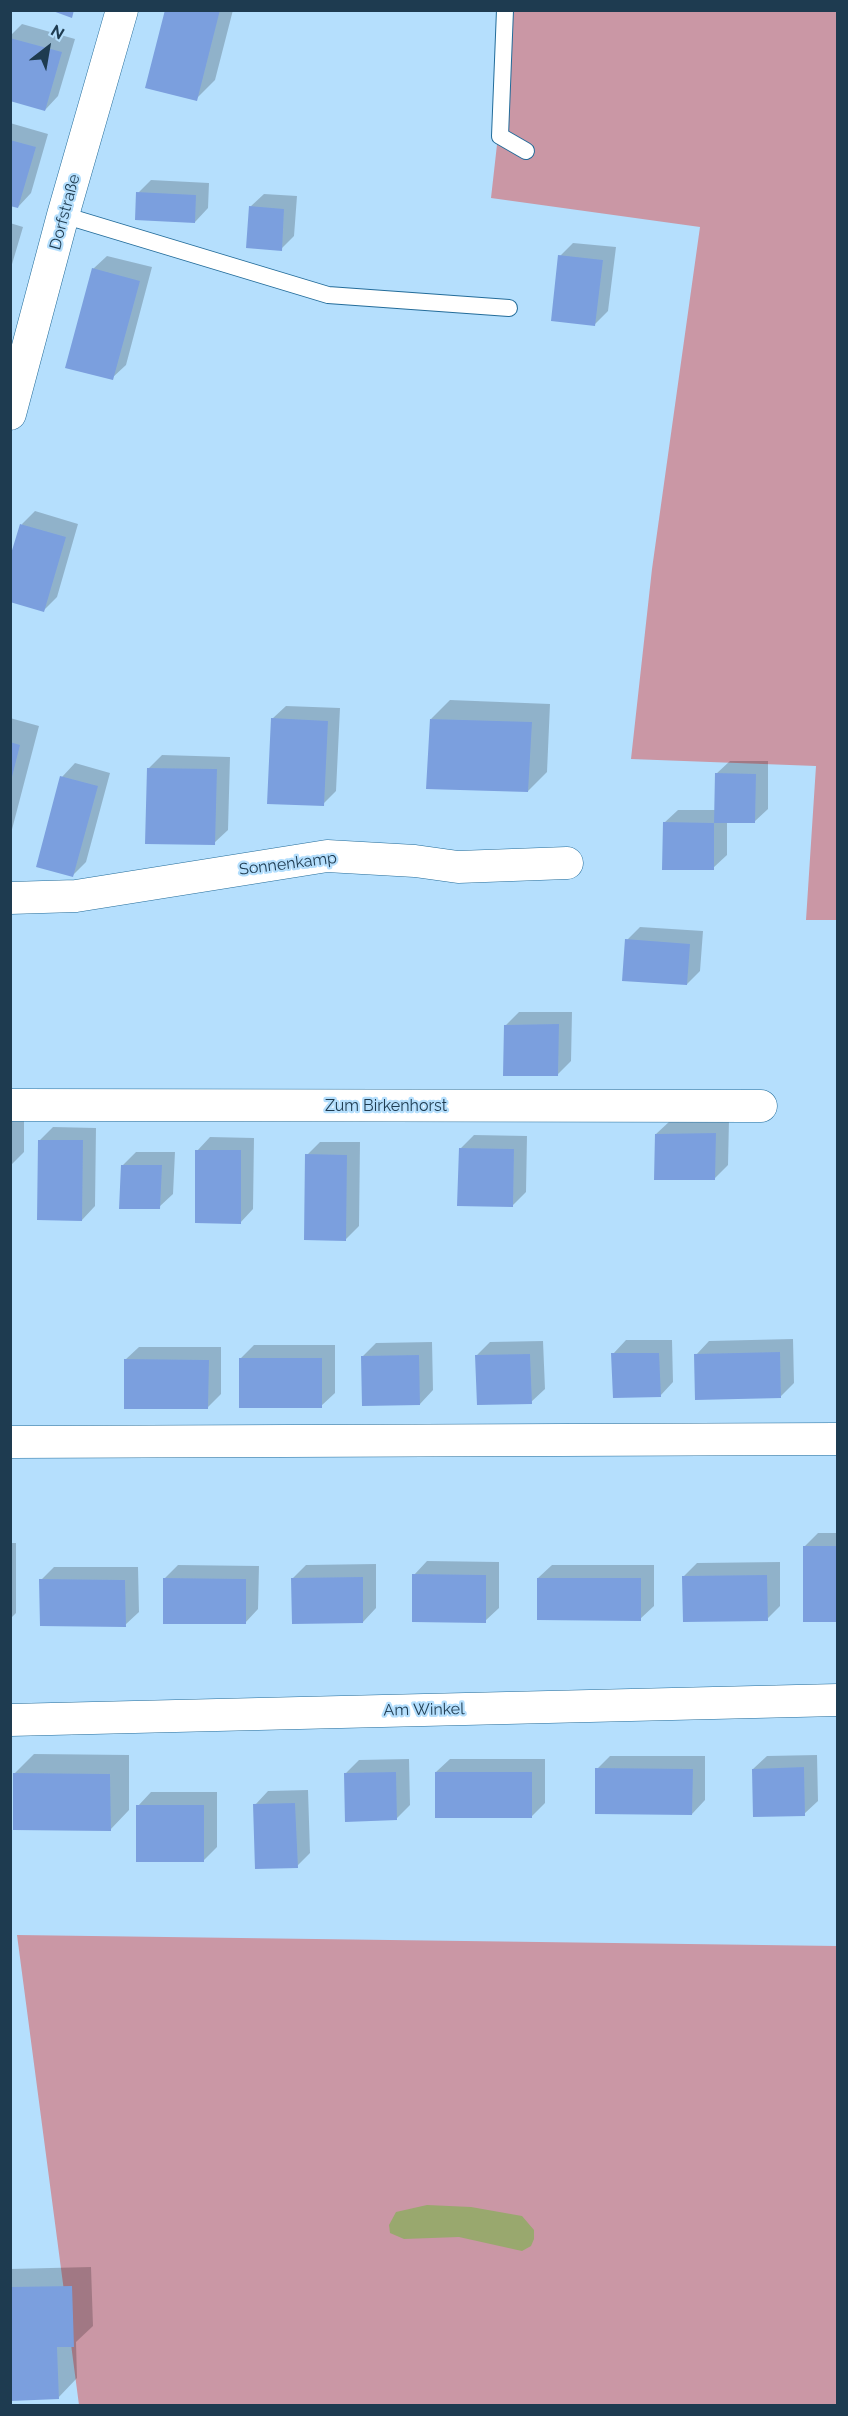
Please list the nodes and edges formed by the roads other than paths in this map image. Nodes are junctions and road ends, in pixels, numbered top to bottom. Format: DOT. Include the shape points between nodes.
graph roads {
  1 [pos="122,10"];
  2 [pos="506,10"];
  3 [pos="526,151"];
  4 [pos="63,215"];
  5 [pos="509,308"];
  6 [pos="17,365"];
  7 [pos="10,414"];
  8 [pos="567,863"];
  9 [pos="10,898"];
  10 [pos="10,1105"];
  11 [pos="761,1106"];
  12 [pos="837,1439"];
  13 [pos="10,1442"];
  14 [pos="837,1700"];
  15 [pos="10,1720"];
  1 -- 4 [label="street, Dorfstraße"];
  2 -- 3 [label="lane" via="500,136"];
  4 -- 5 [label="lane" via="328,295"];
  4 -- 6 [label="street, Dorfstraße"];
  6 -- 7 [label="street, Dorfstraße"];
  8 -- 9 [label="street, Sonnenkamp" via="458,867 327,856 76,896"];
  10 -- 11 [label="street, Zum Birkenhorst"];
  12 -- 13 [label="street"];
  14 -- 15 [label="street, Am Winkel"];
}
